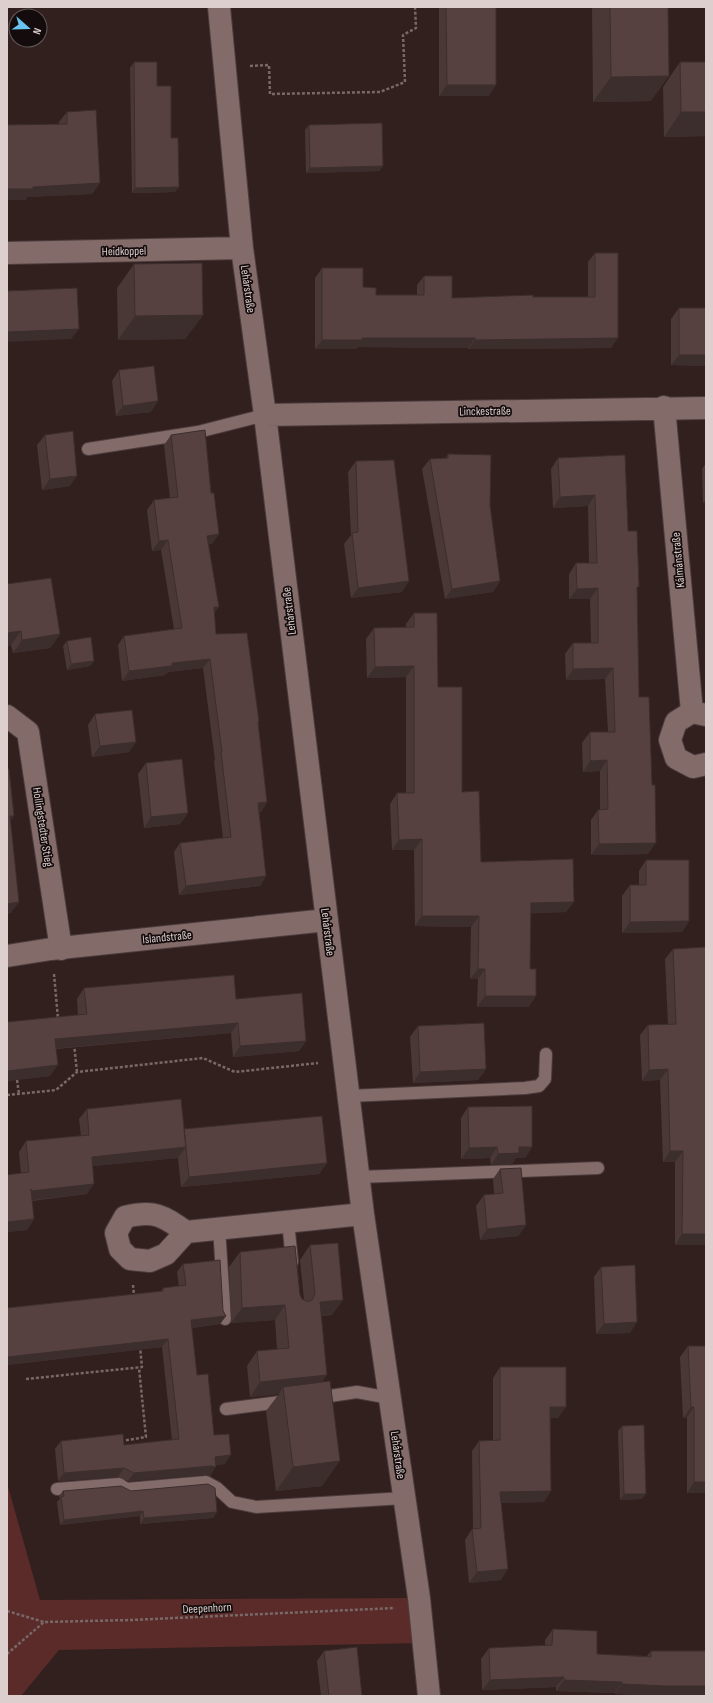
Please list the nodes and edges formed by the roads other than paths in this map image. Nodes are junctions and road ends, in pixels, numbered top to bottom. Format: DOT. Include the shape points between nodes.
graph roads {
  1 [pos="219,7"];
  2 [pos="242,248"];
  3 [pos="7,254"];
  4 [pos="664,408"];
  5 [pos="706,408"];
  6 [pos="265,415"];
  7 [pos="88,449"];
  8 [pos="699,714"];
  9 [pos="7,716"];
  10 [pos="706,764"];
  11 [pos="327,920"];
  12 [pos="56,949"];
  13 [pos="7,956"];
  14 [pos="546,1054"];
  15 [pos="349,1096"];
  16 [pos="598,1168"];
  17 [pos="359,1177"];
  18 [pos="363,1214"];
  19 [pos="288,1221"];
  20 [pos="219,1228"];
  21 [pos="186,1232"];
  22 [pos="294,1277"];
  23 [pos="225,1319"];
  24 [pos="390,1398"];
  25 [pos="226,1409"];
  26 [pos="57,1489"];
  27 [pos="404,1498"];
  28 [pos="429,1696"];
  1 -- 2 [label="street, Lehárstraße"];
  2 -- 3 [label="street, Heidkoppel"];
  2 -- 6 [label="street, Lehárstraße"];
  4 -- 5 [label="street, Linckestraße"];
  4 -- 6 [label="street, Linckestraße"];
  4 -- 8 [label="street, Kálmánstraße"];
  6 -- 7 [label="lane" via="198,432"];
  6 -- 11 [label="street, Lehárstraße"];
  8 -- 10 [label="street, Kálmánstraße" via="676,722 670,740 676,758 693,767"];
  9 -- 12 [label="street, Hollingstedter Stieg" via="28,732"];
  11 -- 12 [label="street, Islandstraße"];
  11 -- 15 [label="street, Lehárstraße"];
  12 -- 13 [label="street, Islandstraße"];
  14 -- 15 [label="lane" via="545,1079 539,1086"];
  15 -- 17 [label="street, Lehárstraße"];
  16 -- 17 [label="lane"];
  17 -- 18 [label="street, Lehárstraße"];
  18 -- 19 [label="street"];
  18 -- 24 [label="street, Lehárstraße"];
  19 -- 20 [label="street"];
  19 -- 22 [label="lane"];
  20 -- 21 [label="street"];
  20 -- 23 [label="lane"];
  21 -- 21 [label="street" via="166,1218 143,1212 125,1217 116,1233 120,1249 130,1259 150,1262 166,1254"];
  24 -- 25 [label="lane" via="357,1392"];
  24 -- 27 [label="street, Lehárstraße"];
  26 -- 27 [label="lane" via="119,1484 126,1489 206,1482 232,1502 256,1507"];
  27 -- 28 [label="street, Lehárstraße" via="420,1607"];
}
